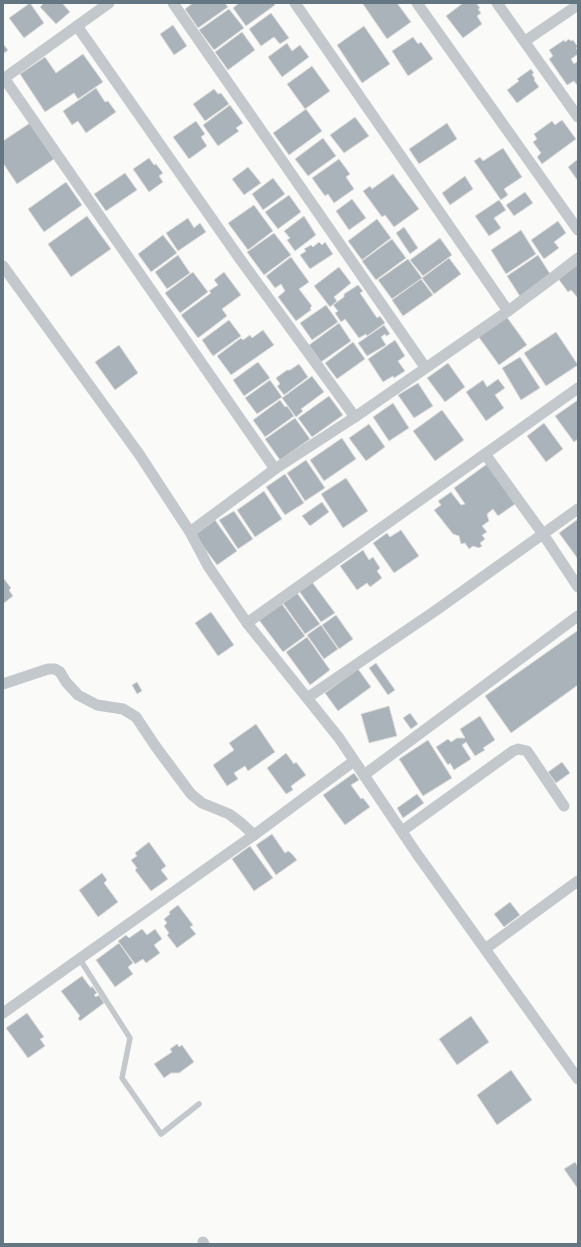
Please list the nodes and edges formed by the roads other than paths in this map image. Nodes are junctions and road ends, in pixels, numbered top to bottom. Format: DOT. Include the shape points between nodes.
graph roads {
  1 [pos="109,3"];
  2 [pos="173,3"];
  3 [pos="295,3"];
  4 [pos="417,3"];
  5 [pos="497,3"];
  6 [pos="578,5"];
  7 [pos="77,26"];
  8 [pos="525,41"];
  9 [pos="3,78"];
  10 [pos="578,117"];
  11 [pos="578,230"];
  12 [pos="578,258"];
  13 [pos="3,266"];
  14 [pos="508,311"];
  15 [pos="426,367"];
  16 [pos="578,388"];
  17 [pos="355,417"];
  18 [pos="485,454"];
  19 [pos="275,468"];
  20 [pos="578,509"];
  21 [pos="190,532"];
  22 [pos="543,534"];
  23 [pos="578,587"];
  24 [pos="578,616"];
  25 [pos="247,623"];
  26 [pos="3,684"];
  27 [pos="307,698"];
  28 [pos="354,761"];
  29 [pos="364,775"];
  30 [pos="564,806"];
  31 [pos="402,831"];
  32 [pos="254,835"];
  33 [pos="578,881"];
  34 [pos="485,949"];
  35 [pos="79,958"];
  36 [pos="3,1013"];
  37 [pos="578,1079"];
  38 [pos="199,1104"];
  1 -- 7 [label="street"];
  2 -- 15 [label="street"];
  3 -- 14 [label="street"];
  4 -- 11 [label="street"];
  5 -- 8 [label="street"];
  6 -- 8 [label="street"];
  7 -- 9 [label="street"];
  7 -- 17 [label="street" via="240,259"];
  8 -- 10 [label="street"];
  9 -- 19 [label="street"];
  12 -- 14 [label="street"];
  13 -- 21 [label="street" via="139,454"];
  14 -- 15 [label="street"];
  15 -- 17 [label="street"];
  16 -- 18 [label="street"];
  17 -- 19 [label="street"];
  18 -- 22 [label="street"];
  18 -- 25 [label="street"];
  19 -- 21 [label="street"];
  20 -- 22 [label="street"];
  21 -- 25 [label="street" via="208,566"];
  22 -- 23 [label="street"];
  22 -- 27 [label="street"];
  24 -- 29 [label="street"];
  25 -- 27 [label="street"];
  26 -- 32 [label="street" via="54,669 60,672 78,695 97,705 123,709 136,717 191,794 202,803 229,814"];
  27 -- 28 [label="street"];
  28 -- 29 [label="street"];
  28 -- 32 [label="street"];
  29 -- 31 [label="street"];
  30 -- 31 [label="street" via="527,751 518,749"];
  31 -- 34 [label="street"];
  32 -- 35 [label="street"];
  33 -- 34 [label="street"];
  34 -- 37 [label="street"];
  35 -- 36 [label="street"];
  35 -- 38 [label="lane" via="130,1038 122,1078 161,1134"];
}
